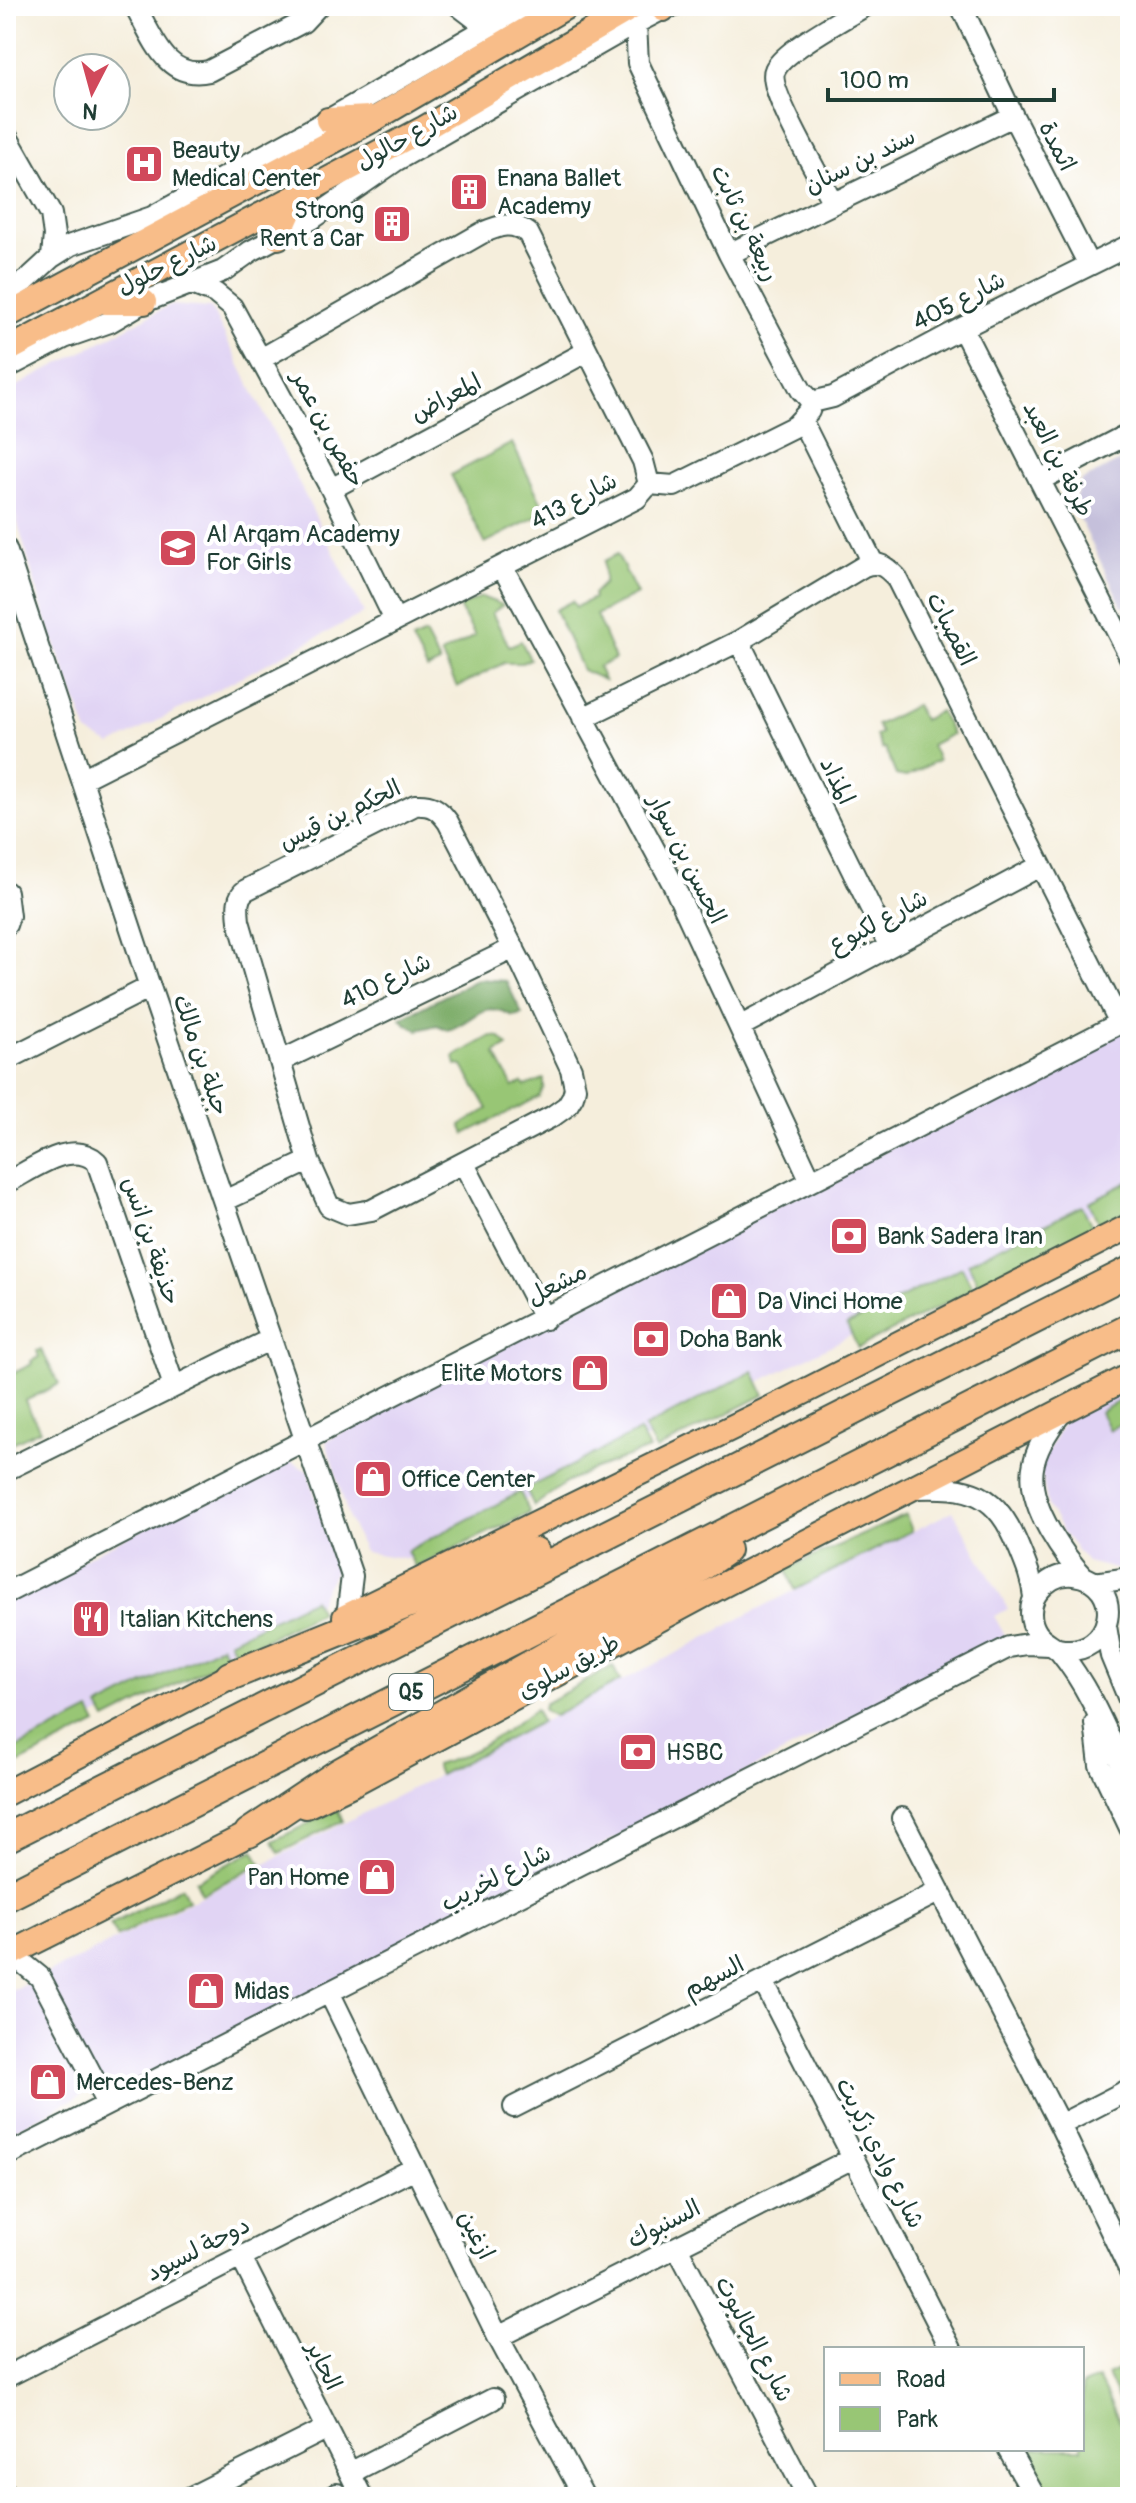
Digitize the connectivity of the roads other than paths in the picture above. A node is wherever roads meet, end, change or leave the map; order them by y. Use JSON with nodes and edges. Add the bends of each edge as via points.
{"nodes":[{"id":1,"x":135,"y":6,"type":"edge"},
{"id":2,"x":318,"y":6,"type":"edge"},
{"id":3,"x":459,"y":6,"type":"edge"},
{"id":4,"x":525,"y":6,"type":"edge"},
{"id":5,"x":567,"y":6,"type":"edge"},
{"id":6,"x":865,"y":6,"type":"edge"},
{"id":7,"x":961,"y":6,"type":"edge"},
{"id":8,"x":668,"y":7,"type":"edge"},
{"id":9,"x":635,"y":15,"type":"edge"},
{"id":10,"x":496,"y":25,"type":"junction"},
{"id":11,"x":461,"y":45,"type":"junction"},
{"id":12,"x":602,"y":45,"type":"junction"},
{"id":13,"x":638,"y":63,"type":"junction"},
{"id":14,"x":1013,"y":116,"type":"junction"},
{"id":15,"x":376,"y":118,"type":"junction"},
{"id":16,"x":328,"y":120,"type":"junction"},
{"id":17,"x":6,"y":135,"type":"edge"},
{"id":18,"x":295,"y":199,"type":"junction"},
{"id":19,"x":833,"y":203,"type":"junction"},
{"id":20,"x":51,"y":214,"type":"junction"},
{"id":21,"x":96,"y":235,"type":"junction"},
{"id":22,"x":278,"y":237,"type":"junction"},
{"id":23,"x":1130,"y":245,"type":"edge"},
{"id":24,"x":729,"y":254,"type":"junction"},
{"id":25,"x":52,"y":257,"type":"junction"},
{"id":26,"x":230,"y":265,"type":"junction"},
{"id":27,"x":1089,"y":265,"type":"junction"},
{"id":28,"x":192,"y":284,"type":"junction"},
{"id":29,"x":6,"y":293,"type":"edge"},
{"id":30,"x":99,"y":302,"type":"junction"},
{"id":31,"x":144,"y":302,"type":"junction"},
{"id":32,"x":232,"y":307,"type":"junction"},
{"id":33,"x":6,"y":316,"type":"edge"},
{"id":34,"x":962,"y":328,"type":"junction"},
{"id":35,"x":6,"y":351,"type":"edge"},
{"id":36,"x":586,"y":352,"type":"junction"},
{"id":37,"x":261,"y":359,"type":"junction"},
{"id":38,"x":6,"y":368,"type":"edge"},
{"id":39,"x":812,"y":402,"type":"junction"},
{"id":40,"x":802,"y":421,"type":"junction"},
{"id":41,"x":1130,"y":433,"type":"edge"},
{"id":42,"x":1040,"y":480,"type":"junction"},
{"id":43,"x":649,"y":484,"type":"junction"},
{"id":44,"x":331,"y":489,"type":"junction"},
{"id":45,"x":6,"y":549,"type":"edge"},
{"id":46,"x":873,"y":563,"type":"junction"},
{"id":47,"x":503,"y":568,"type":"junction"},
{"id":48,"x":395,"y":620,"type":"junction"},
{"id":49,"x":1124,"y":630,"type":"edge"},
{"id":50,"x":739,"y":641,"type":"junction"},
{"id":51,"x":1130,"y":657,"type":"edge"},
{"id":52,"x":583,"y":718,"type":"junction"},
{"id":53,"x":82,"y":779,"type":"junction"},
{"id":54,"x":1040,"y":866,"type":"junction"},
{"id":55,"x":6,"y":892,"type":"edge"},
{"id":56,"x":6,"y":925,"type":"edge"},
{"id":57,"x":889,"y":945,"type":"junction"},
{"id":58,"x":514,"y":948,"type":"junction"},
{"id":59,"x":150,"y":987,"type":"junction"},
{"id":60,"x":1125,"y":1020,"type":"edge"},
{"id":61,"x":741,"y":1026,"type":"junction"},
{"id":62,"x":6,"y":1060,"type":"edge"},
{"id":63,"x":281,"y":1061,"type":"junction"},
{"id":64,"x":309,"y":1161,"type":"junction"},
{"id":65,"x":464,"y":1164,"type":"junction"},
{"id":66,"x":811,"y":1181,"type":"junction"},
{"id":67,"x":6,"y":1183,"type":"edge"},
{"id":68,"x":224,"y":1201,"type":"junction"},
{"id":69,"x":1130,"y":1226,"type":"edge"},
{"id":70,"x":1130,"y":1271,"type":"edge"},
{"id":71,"x":545,"y":1319,"type":"junction"},
{"id":72,"x":1130,"y":1328,"type":"edge"},
{"id":73,"x":271,"y":1339,"type":"junction"},
{"id":74,"x":1130,"y":1376,"type":"edge"},
{"id":75,"x":174,"y":1386,"type":"junction"},
{"id":76,"x":1063,"y":1410,"type":"junction"},
{"id":77,"x":306,"y":1440,"type":"junction"},
{"id":78,"x":6,"y":1470,"type":"edge"},
{"id":79,"x":815,"y":1488,"type":"junction"},
{"id":80,"x":914,"y":1488,"type":"junction"},
{"id":81,"x":682,"y":1497,"type":"junction"},
{"id":82,"x":352,"y":1576,"type":"junction"},
{"id":83,"x":1088,"y":1580,"type":"junction"},
{"id":84,"x":1130,"y":1581,"type":"edge"},
{"id":85,"x":6,"y":1593,"type":"edge"},
{"id":86,"x":386,"y":1596,"type":"junction"},
{"id":87,"x":1033,"y":1603,"type":"junction"},
{"id":88,"x":347,"y":1616,"type":"junction"},
{"id":89,"x":1107,"y":1618,"type":"junction"},
{"id":90,"x":1009,"y":1647,"type":"junction"},
{"id":91,"x":1053,"y":1647,"type":"junction"},
{"id":92,"x":230,"y":1676,"type":"junction"},
{"id":93,"x":1129,"y":1698,"type":"edge"},
{"id":94,"x":1093,"y":1703,"type":"junction"},
{"id":95,"x":1130,"y":1782,"type":"edge"},
{"id":96,"x":6,"y":1793,"type":"edge"},
{"id":97,"x":902,"y":1818,"type":"dead end"},
{"id":98,"x":1130,"y":1828,"type":"edge"},
{"id":99,"x":249,"y":1833,"type":"junction"},
{"id":100,"x":6,"y":1838,"type":"edge"},
{"id":101,"x":938,"y":1892,"type":"junction"},
{"id":102,"x":6,"y":1897,"type":"edge"},
{"id":103,"x":48,"y":1936,"type":"junction"},
{"id":104,"x":6,"y":1956,"type":"edge"},
{"id":105,"x":40,"y":1977,"type":"junction"},
{"id":106,"x":763,"y":1981,"type":"junction"},
{"id":107,"x":329,"y":1992,"type":"junction"},
{"id":108,"x":1130,"y":2089,"type":"edge"},
{"id":109,"x":107,"y":2104,"type":"junction"},
{"id":110,"x":514,"y":2107,"type":"dead end"},
{"id":111,"x":1060,"y":2125,"type":"junction"},
{"id":112,"x":6,"y":2156,"type":"edge"},
{"id":113,"x":853,"y":2158,"type":"junction"},
{"id":114,"x":413,"y":2169,"type":"junction"},
{"id":115,"x":677,"y":2247,"type":"junction"},
{"id":116,"x":241,"y":2257,"type":"junction"},
{"id":117,"x":1130,"y":2271,"type":"edge"},
{"id":118,"x":498,"y":2337,"type":"junction"},
{"id":119,"x":950,"y":2347,"type":"edge"},
{"id":120,"x":6,"y":2377,"type":"edge"},
{"id":121,"x":493,"y":2399,"type":"dead end"},
{"id":122,"x":326,"y":2429,"type":"junction"},
{"id":123,"x":1009,"y":2451,"type":"edge"},
{"id":124,"x":350,"y":2473,"type":"junction"},
{"id":125,"x":191,"y":2497,"type":"edge"},
{"id":126,"x":362,"y":2497,"type":"edge"},
{"id":127,"x":584,"y":2497,"type":"edge"},
{"id":128,"x":808,"y":2497,"type":"edge"},
{"id":129,"x":1035,"y":2497,"type":"edge"}],
"edges":[{"from":1,"to":2,"type":"street","via":[[164,57],[185,73],[209,71],[303,22]]},
{"from":3,"to":10,"type":"street"},
{"from":3,"to":11,"type":"street"},
{"from":4,"to":10,"type":"street","name":"شارع حلول"},
{"from":5,"to":15,"type":"main road","name":"شارع حالول"},
{"from":6,"to":19,"type":"street","via":[[787,55],[772,78]]},
{"from":7,"to":14,"type":"street","name":"اثمدة"},
{"from":8,"to":9,"type":"street","name":"شارع حلول"},
{"from":9,"to":12,"type":"street","name":"شارع حلول"},
{"from":9,"to":13,"type":"street","name":"ربيعة بن ثابت"},
{"from":9,"to":18,"type":"main road","name":"شارع حالول"},
{"from":10,"to":11,"type":"street","name":"شارع حلول"},
{"from":11,"to":16,"type":"street","name":"شارع حلول"},
{"from":12,"to":13,"type":"street","via":[[624,51]]},
{"from":12,"to":22,"type":"street","name":"شارع حلول","via":[[397,160]]},
{"from":13,"to":24,"type":"street","name":"ربيعة بن ثابت"},
{"from":14,"to":19,"type":"street","name":"سند بن سنان"},
{"from":14,"to":27,"type":"street","name":"اثمدة"},
{"from":15,"to":16,"type":"main road"},
{"from":15,"to":33,"type":"main road","name":"شارع حالول"},
{"from":16,"to":21,"type":"street","name":"شارع حلول","via":[[152,217]]},
{"from":17,"to":20,"type":"street"},
{"from":18,"to":22,"type":"main road"},
{"from":18,"to":30,"type":"main road","name":"شارع حالول"},
{"from":19,"to":24,"type":"street","name":"سند بن سنان"},
{"from":20,"to":21,"type":"street"},
{"from":20,"to":25,"type":"street"},
{"from":21,"to":25,"type":"street","name":"شارع حلول"},
{"from":22,"to":26,"type":"street","name":"شارع حلول"},
{"from":23,"to":27,"type":"street","name":"شارع 405"},
{"from":24,"to":39,"type":"street","name":"ربيعة بن ثابت"},
{"from":25,"to":29,"type":"street","name":"شارع حلول"},
{"from":26,"to":28,"type":"street","name":"شارع حلول"},
{"from":26,"to":32,"type":"street","name":"حفص بن عمر"},
{"from":27,"to":34,"type":"street","name":"شارع 405"},
{"from":28,"to":31,"type":"street","name":"شارع حلول"},
{"from":28,"to":32,"type":"street","name":"حفص بن عمر"},
{"from":30,"to":31,"type":"main road"},
{"from":30,"to":35,"type":"main road","name":"شارع حالول"},
{"from":31,"to":38,"type":"street","name":"شارع حلول"},
{"from":32,"to":37,"type":"street","name":"حفص بن عمر"},
{"from":34,"to":39,"type":"street","name":"شارع 405","via":[[833,397]]},
{"from":34,"to":42,"type":"street","name":"طرفة بن العبد"},
{"from":36,"to":37,"type":"street","name":"شارع 413","via":[[528,233],[505,224]]},
{"from":36,"to":43,"type":"street","name":"شارع 413","via":[[643,461]]},
{"from":36,"to":44,"type":"street","name":"المعراض"},
{"from":37,"to":44,"type":"street","name":"حفص بن عمر"},
{"from":39,"to":40,"type":"street"},
{"from":40,"to":43,"type":"street","via":[[674,486]]},
{"from":40,"to":46,"type":"street"},
{"from":41,"to":42,"type":"street"},
{"from":42,"to":49,"type":"street","name":"طرفة بن العبد"},
{"from":43,"to":47,"type":"street","name":"شارع 413","via":[[637,498]]},
{"from":44,"to":48,"type":"street","name":"حفص بن عمر"},
{"from":45,"to":53,"type":"street","name":"جبلة بن مالك"},
{"from":46,"to":50,"type":"street"},
{"from":46,"to":54,"type":"street","name":"القصبات","via":[[896,577]]},
{"from":47,"to":48,"type":"street","name":"شارع 413"},
{"from":47,"to":52,"type":"street","name":"الحسن بن سوار"},
{"from":48,"to":53,"type":"street","name":"شارع 413"},
{"from":49,"to":51,"type":"street","name":"طرفة بن العبد"},
{"from":50,"to":52,"type":"street"},
{"from":50,"to":57,"type":"street","name":"المذاد"},
{"from":52,"to":61,"type":"street","name":"الحسن بن سوار","via":[[673,884]]},
{"from":53,"to":59,"type":"street","name":"جبلة بن مالك"},
{"from":54,"to":57,"type":"street","name":"شارع لكبوع"},
{"from":54,"to":60,"type":"street","name":"القصبات"},
{"from":55,"to":56,"type":"street"},
{"from":57,"to":61,"type":"street","name":"شارع لكبوع"},
{"from":58,"to":63,"type":"street","name":"شارع 410"},
{"from":58,"to":63,"type":"street","name":"الحكم بن قيس","via":[[441,812],[425,805],[404,809],[241,893],[239,921]]},
{"from":58,"to":65,"type":"street","name":"الحكم بن قيس","via":[[575,1088],[561,1111]]},
{"from":59,"to":62,"type":"street"},
{"from":59,"to":68,"type":"street","name":"جبلة بن مالك"},
{"from":60,"to":66,"type":"street","name":"مشعل"},
{"from":61,"to":66,"type":"street","name":"الحسن بن سوار"},
{"from":63,"to":64,"type":"street","name":"الحكم بن قيس"},
{"from":64,"to":65,"type":"street","name":"الحكم بن قيس","via":[[329,1206],[348,1214],[372,1210]]},
{"from":64,"to":68,"type":"street"},
{"from":65,"to":71,"type":"street"},
{"from":66,"to":71,"type":"street","name":"مشعل"},
{"from":67,"to":75,"type":"street","name":"حذيفة بن انس","via":[[71,1152],[86,1153],[97,1162]]},
{"from":68,"to":73,"type":"street","name":"جبلة بن مالك"},
{"from":69,"to":86,"type":"main road"},
{"from":70,"to":81,"type":"highway","number":"Q5"},
{"from":71,"to":77,"type":"street","name":"مشعل"},
{"from":72,"to":79,"type":"highway","name":"طريق سلوى","number":"Q5"},
{"from":73,"to":75,"type":"street"},
{"from":73,"to":77,"type":"street","name":"جبلة بن مالك"},
{"from":74,"to":76,"type":"main road","name":"طريق سلوى"},
{"from":75,"to":78,"type":"street"},
{"from":76,"to":80,"type":"main road","name":"طريق سلوى"},
{"from":76,"to":83,"type":"street","via":[[1039,1446],[1032,1488],[1068,1561]]},
{"from":77,"to":82,"type":"street","name":"جبلة بن مالك"},
{"from":77,"to":85,"type":"street","name":"مشعل"},
{"from":79,"to":99,"type":"highway","via":[[688,1576],[339,1773]]},
{"from":79,"to":102,"type":"highway","name":"طريق سلوى","number":"Q5"},
{"from":80,"to":87,"type":"street","via":[[964,1490],[1004,1515],[1031,1577]]},
{"from":80,"to":99,"type":"main road","name":"طريق سلوى"},
{"from":81,"to":92,"type":"highway","via":[[582,1532]]},
{"from":81,"to":100,"type":"highway","number":"Q5"},
{"from":82,"to":86,"type":"street"},
{"from":82,"to":88,"type":"street","name":"جبلة بن مالك"},
{"from":83,"to":84,"type":"street"},
{"from":83,"to":87,"type":"street","via":[[1068,1574],[1054,1577]]},
{"from":83,"to":89,"type":"street","via":[[1106,1600]]},
{"from":84,"to":89,"type":"street"},
{"from":86,"to":88,"type":"main road"},
{"from":87,"to":90,"type":"street"},
{"from":87,"to":91,"type":"street","via":[[1035,1630]]},
{"from":88,"to":92,"type":"main road"},
{"from":89,"to":91,"type":"street","via":[[1101,1635],[1087,1647]]},
{"from":89,"to":93,"type":"street","via":[[1111,1656]]},
{"from":90,"to":91,"type":"street","name":"شارع لخريب"},
{"from":90,"to":107,"type":"street","name":"شارع لخريب"},
{"from":91,"to":94,"type":"street"},
{"from":92,"to":96,"type":"main road"},
{"from":94,"to":95,"type":"street"},
{"from":94,"to":98,"type":"street","via":[[1100,1765]]},
{"from":97,"to":101,"type":"street"},
{"from":99,"to":103,"type":"main road","name":"طريق سلوى"},
{"from":101,"to":106,"type":"street","name":"السهم"},
{"from":101,"to":111,"type":"street"},
{"from":103,"to":104,"type":"main road","name":"طريق سلوى"},
{"from":103,"to":105,"type":"street"},
{"from":104,"to":105,"type":"street"},
{"from":105,"to":109,"type":"street"},
{"from":106,"to":110,"type":"street","name":"السهم"},
{"from":106,"to":113,"type":"street","name":"شارع وادي زكريت"},
{"from":107,"to":109,"type":"street","name":"شارع لخريب"},
{"from":107,"to":114,"type":"street","name":"ازغين"},
{"from":108,"to":111,"type":"street"},
{"from":109,"to":112,"type":"street","name":"شارع لخريب"},
{"from":111,"to":117,"type":"street"},
{"from":113,"to":115,"type":"street","name":"السنبوك"},
{"from":113,"to":119,"type":"street","name":"شارع وادي زكريت"},
{"from":114,"to":116,"type":"street","name":"دوحة لسيود"},
{"from":114,"to":118,"type":"street","name":"ازغين"},
{"from":115,"to":118,"type":"street","name":"السنبوك"},
{"from":115,"to":128,"type":"street","name":"شارع الجالبوت"},
{"from":116,"to":120,"type":"street","name":"دوحة لسيود"},
{"from":116,"to":122,"type":"street","name":"الحاير"},
{"from":118,"to":127,"type":"street","name":"ازغين"},
{"from":121,"to":124,"type":"street"},
{"from":122,"to":124,"type":"street","name":"الحاير"},
{"from":122,"to":125,"type":"street"},
{"from":123,"to":129,"type":"street"},
{"from":124,"to":126,"type":"street","name":"الحاير"}]}
